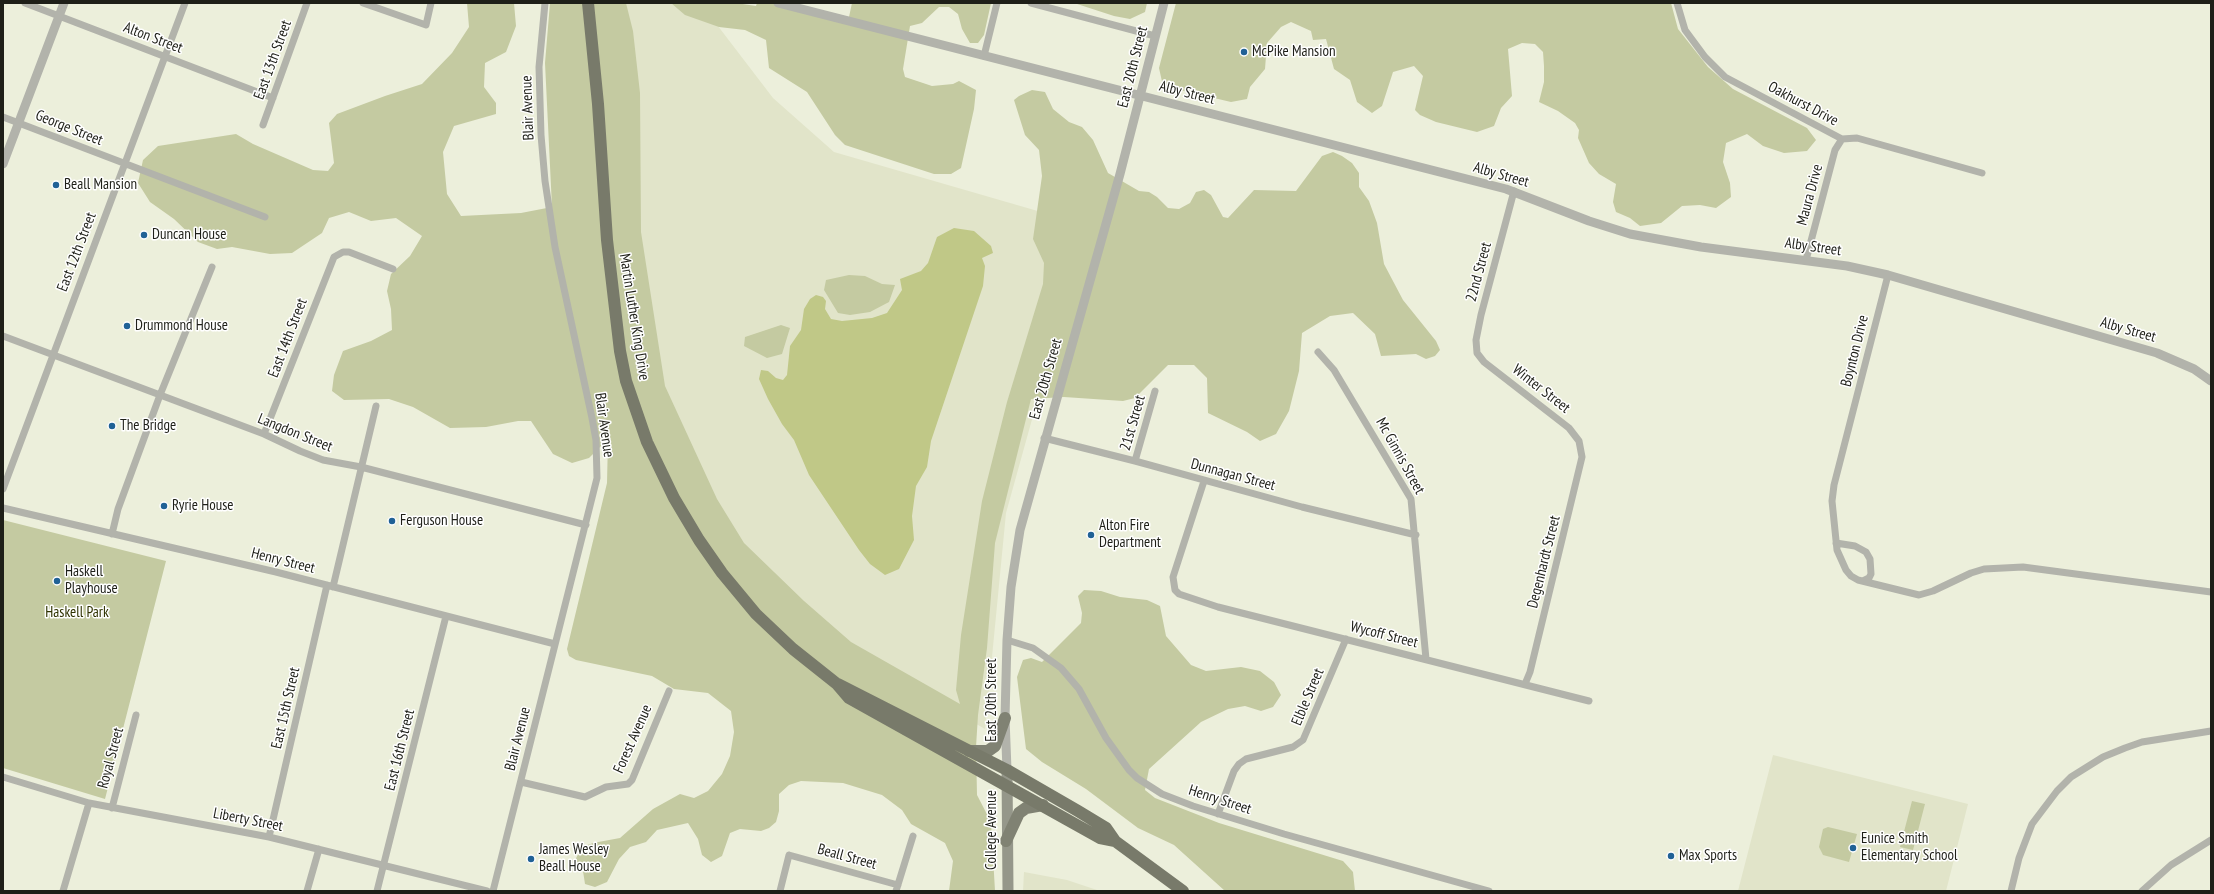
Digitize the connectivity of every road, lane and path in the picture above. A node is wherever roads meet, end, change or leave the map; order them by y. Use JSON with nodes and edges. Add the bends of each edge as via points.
{"nodes":[{"id":1,"x":25,"y":3,"type":"edge"},
{"id":2,"x":64,"y":3,"type":"edge"},
{"id":3,"x":185,"y":3,"type":"edge"},
{"id":4,"x":307,"y":3,"type":"edge"},
{"id":5,"x":363,"y":3,"type":"edge"},
{"id":6,"x":431,"y":3,"type":"edge"},
{"id":7,"x":545,"y":3,"type":"edge"},
{"id":8,"x":588,"y":3,"type":"edge"},
{"id":9,"x":778,"y":3,"type":"edge"},
{"id":10,"x":997,"y":3,"type":"edge"},
{"id":11,"x":1031,"y":3,"type":"edge"},
{"id":12,"x":1164,"y":3,"type":"edge"},
{"id":13,"x":1677,"y":3,"type":"edge"},
{"id":14,"x":59,"y":16,"type":"junction"},
{"id":15,"x":1155,"y":36,"type":"junction"},
{"id":16,"x":984,"y":56,"type":"junction"},
{"id":17,"x":165,"y":57,"type":"junction"},
{"id":18,"x":1141,"y":96,"type":"junction"},
{"id":19,"x":273,"y":98,"type":"junction"},
{"id":20,"x":3,"y":116,"type":"edge"},
{"id":21,"x":18,"y":123,"type":"junction"},
{"id":22,"x":263,"y":125,"type":"dead end"},
{"id":23,"x":1842,"y":139,"type":"junction"},
{"id":24,"x":3,"y":164,"type":"edge"},
{"id":25,"x":125,"y":164,"type":"junction"},
{"id":26,"x":1982,"y":173,"type":"dead end"},
{"id":27,"x":1514,"y":191,"type":"junction"},
{"id":28,"x":264,"y":217,"type":"dead end"},
{"id":29,"x":1806,"y":260,"type":"junction"},
{"id":30,"x":212,"y":267,"type":"dead end"},
{"id":31,"x":393,"y":268,"type":"dead end"},
{"id":32,"x":1888,"y":275,"type":"junction"},
{"id":33,"x":3,"y":336,"type":"edge"},
{"id":34,"x":1318,"y":352,"type":"dead end"},
{"id":35,"x":52,"y":355,"type":"junction"},
{"id":36,"x":1480,"y":359,"type":"joint"},
{"id":37,"x":2211,"y":381,"type":"edge"},
{"id":38,"x":1155,"y":391,"type":"dead end"},
{"id":39,"x":160,"y":395,"type":"junction"},
{"id":40,"x":376,"y":406,"type":"dead end"},
{"id":41,"x":264,"y":434,"type":"junction"},
{"id":42,"x":1044,"y":438,"type":"junction"},
{"id":43,"x":1581,"y":445,"type":"joint"},
{"id":44,"x":1135,"y":461,"type":"junction"},
{"id":45,"x":361,"y":467,"type":"junction"},
{"id":46,"x":1204,"y":481,"type":"junction"},
{"id":47,"x":3,"y":489,"type":"edge"},
{"id":48,"x":3,"y":508,"type":"edge"},
{"id":49,"x":586,"y":525,"type":"junction"},
{"id":50,"x":112,"y":534,"type":"junction"},
{"id":51,"x":1416,"y":535,"type":"junction"},
{"id":52,"x":1836,"y":543,"type":"junction"},
{"id":53,"x":1863,"y":581,"type":"junction"},
{"id":54,"x":330,"y":586,"type":"junction"},
{"id":55,"x":2211,"y":592,"type":"edge"},
{"id":56,"x":446,"y":616,"type":"junction"},
{"id":57,"x":1346,"y":639,"type":"junction"},
{"id":58,"x":1007,"y":640,"type":"junction"},
{"id":59,"x":555,"y":644,"type":"junction"},
{"id":60,"x":1426,"y":659,"type":"junction"},
{"id":61,"x":837,"y":684,"type":"junction"},
{"id":62,"x":1525,"y":684,"type":"junction"},
{"id":63,"x":669,"y":691,"type":"dead end"},
{"id":64,"x":1589,"y":701,"type":"dead end"},
{"id":65,"x":136,"y":715,"type":"dead end"},
{"id":66,"x":1005,"y":718,"type":"junction"},
{"id":67,"x":2211,"y":731,"type":"edge"},
{"id":68,"x":970,"y":752,"type":"junction"},
{"id":69,"x":1006,"y":770,"type":"junction"},
{"id":70,"x":3,"y":777,"type":"edge"},
{"id":71,"x":521,"y":782,"type":"junction"},
{"id":72,"x":1006,"y":784,"type":"junction"},
{"id":73,"x":89,"y":803,"type":"junction"},
{"id":74,"x":1043,"y":805,"type":"junction"},
{"id":75,"x":112,"y":808,"type":"junction"},
{"id":76,"x":1218,"y":814,"type":"junction"},
{"id":77,"x":913,"y":836,"type":"dead end"},
{"id":78,"x":269,"y":837,"type":"junction"},
{"id":79,"x":2211,"y":840,"type":"edge"},
{"id":80,"x":1006,"y":841,"type":"junction"},
{"id":81,"x":1115,"y":841,"type":"junction"},
{"id":82,"x":319,"y":849,"type":"junction"},
{"id":83,"x":384,"y":865,"type":"junction"},
{"id":84,"x":897,"y":888,"type":"edge"},
{"id":85,"x":63,"y":891,"type":"edge"},
{"id":86,"x":308,"y":891,"type":"edge"},
{"id":87,"x":377,"y":891,"type":"edge"},
{"id":88,"x":487,"y":891,"type":"edge"},
{"id":89,"x":493,"y":891,"type":"edge"},
{"id":90,"x":780,"y":891,"type":"edge"},
{"id":91,"x":1008,"y":891,"type":"edge"},
{"id":92,"x":1183,"y":891,"type":"edge"},
{"id":93,"x":1489,"y":891,"type":"edge"},
{"id":94,"x":2011,"y":891,"type":"edge"},
{"id":95,"x":2142,"y":891,"type":"edge"}],
"edges":[{"from":1,"to":14,"type":"street","name":"Alton Street"},
{"from":2,"to":14,"type":"street"},
{"from":3,"to":17,"type":"street","name":"East 12th Street"},
{"from":4,"to":19,"type":"street","name":"East 13th Street"},
{"from":5,"to":6,"type":"street","via":[[426,25]]},
{"from":7,"to":49,"type":"street","name":"Blair Avenue","via":[[540,38],[539,90],[545,181],[555,247],[596,440],[596,478]]},
{"from":8,"to":61,"type":"highway","name":"Martin Luther King Drive","via":[[611,284],[620,351],[635,411],[654,459],[674,498],[722,572],[776,634]]},
{"from":9,"to":16,"type":"street","name":"Alby Street"},
{"from":10,"to":16,"type":"street"},
{"from":11,"to":15,"type":"street"},
{"from":12,"to":15,"type":"street","name":"East 20th Street"},
{"from":13,"to":23,"type":"street","name":"Oakhurst Drive","via":[[1686,30],[1705,57],[1725,77]]},
{"from":14,"to":17,"type":"street","name":"Alton Street"},
{"from":14,"to":21,"type":"street"},
{"from":15,"to":18,"type":"street","name":"East 20th Street"},
{"from":16,"to":18,"type":"street","name":"Alby Street"},
{"from":17,"to":19,"type":"street","name":"Alton Street"},
{"from":17,"to":25,"type":"street","name":"East 12th Street"},
{"from":18,"to":27,"type":"street","name":"Alby Street"},
{"from":18,"to":42,"type":"street","name":"East 20th Street"},
{"from":19,"to":22,"type":"street","name":"East 13th Street"},
{"from":20,"to":21,"type":"street","name":"George Street"},
{"from":21,"to":24,"type":"street"},
{"from":21,"to":25,"type":"street","name":"George Street"},
{"from":23,"to":26,"type":"street","name":"Oakhurst Drive","via":[[1857,138]]},
{"from":23,"to":29,"type":"street","name":"Maura Drive","via":[[1835,150]]},
{"from":25,"to":28,"type":"street","name":"George Street"},
{"from":25,"to":35,"type":"street","name":"East 12th Street"},
{"from":27,"to":29,"type":"street","name":"Alby Street","via":[[1589,221],[1630,234],[1701,247]]},
{"from":27,"to":36,"type":"street","name":"22nd Street","via":[[1481,315],[1476,340]]},
{"from":29,"to":32,"type":"street","name":"Alby Street"},
{"from":30,"to":39,"type":"street"},
{"from":31,"to":41,"type":"street","name":"East 14th Street","via":[[349,252],[338,254],[329,268]]},
{"from":32,"to":37,"type":"street","name":"Alby Street","via":[[2157,353],[2194,369]]},
{"from":32,"to":52,"type":"street","name":"Boynton Drive","via":[[1834,486],[1832,501]]},
{"from":33,"to":35,"type":"street","name":"Langdon Street"},
{"from":34,"to":51,"type":"street","name":"Mc Ginnis Street","via":[[1334,370],[1408,491]]},
{"from":35,"to":39,"type":"street","name":"Langdon Street"},
{"from":35,"to":47,"type":"street","name":"East 12th Street"},
{"from":36,"to":43,"type":"street","name":"Winter Street","via":[[1574,433]]},
{"from":38,"to":44,"type":"street","name":"21st Street"},
{"from":39,"to":41,"type":"street","name":"Langdon Street"},
{"from":39,"to":50,"type":"street","via":[[118,509]]},
{"from":40,"to":45,"type":"street","name":"East 15th Street"},
{"from":41,"to":45,"type":"street","name":"Langdon Street","via":[[323,460]]},
{"from":42,"to":44,"type":"street","name":"Dunnagan Street"},
{"from":42,"to":58,"type":"street","name":"East 20th Street","via":[[1020,530],[1011,588]]},
{"from":43,"to":62,"type":"street","name":"Degenhardt Street","via":[[1580,470]]},
{"from":44,"to":46,"type":"street","name":"Dunnagan Street"},
{"from":45,"to":49,"type":"street","name":"Langdon Street"},
{"from":45,"to":54,"type":"street","name":"East 15th Street"},
{"from":46,"to":51,"type":"street","name":"Dunnagan Street"},
{"from":46,"to":57,"type":"street","name":"Wycoff Street","via":[[1173,577],[1175,590],[1185,597],[1218,607]]},
{"from":48,"to":50,"type":"street","name":"Henry Street"},
{"from":49,"to":59,"type":"street","name":"Blair Avenue"},
{"from":50,"to":54,"type":"street","name":"Henry Street"},
{"from":51,"to":60,"type":"street","name":"Mc Ginnis Street"},
{"from":52,"to":53,"type":"street","name":"Boynton Drive","via":[[1846,570],[1851,576]]},
{"from":52,"to":53,"type":"street","via":[[1855,546],[1866,552],[1870,559],[1871,574]]},
{"from":53,"to":55,"type":"street","name":"Boynton Drive","via":[[1919,595],[1984,569],[2023,567]]},
{"from":54,"to":56,"type":"street","name":"Henry Street"},
{"from":54,"to":78,"type":"street","name":"East 15th Street"},
{"from":56,"to":59,"type":"street","name":"Henry Street"},
{"from":56,"to":83,"type":"street","name":"East 16th Street"},
{"from":57,"to":60,"type":"street","name":"Wycoff Street"},
{"from":57,"to":76,"type":"street","name":"Elble Street","via":[[1303,740],[1293,748],[1246,759],[1239,764]]},
{"from":58,"to":66,"type":"street","name":"East 20th Street"},
{"from":58,"to":76,"type":"street","name":"Henry Street","via":[[1033,648],[1067,674],[1121,759],[1137,778],[1171,798]]},
{"from":59,"to":71,"type":"street","name":"Blair Avenue"},
{"from":60,"to":62,"type":"street","name":"Wycoff Street"},
{"from":61,"to":68,"type":"highway"},
{"from":61,"to":72,"type":"highway","via":[[849,698]]},
{"from":62,"to":64,"type":"street","name":"Wycoff Street"},
{"from":63,"to":71,"type":"street","name":"Forest Avenue","via":[[632,780],[628,784],[606,787],[585,797]]},
{"from":65,"to":75,"type":"street","name":"Royal Street"},
{"from":66,"to":68,"type":"main road","via":[[995,746],[988,751]]},
{"from":66,"to":69,"type":"street","name":"East 20th Street"},
{"from":67,"to":94,"type":"street","via":[[2142,742],[2102,757],[2071,777],[2032,824],[2019,858]]},
{"from":68,"to":69,"type":"highway"},
{"from":69,"to":72,"type":"main road","name":"College Avenue"},
{"from":69,"to":81,"type":"highway","via":[[1106,828]]},
{"from":70,"to":73,"type":"street","name":"Liberty Street"},
{"from":71,"to":89,"type":"street","name":"Blair Avenue"},
{"from":72,"to":74,"type":"highway"},
{"from":72,"to":80,"type":"main road","name":"College Avenue"},
{"from":73,"to":75,"type":"street","name":"Liberty Street"},
{"from":73,"to":85,"type":"street","name":"Royal Street"},
{"from":74,"to":80,"type":"main road","via":[[1026,808],[1019,813]]},
{"from":74,"to":81,"type":"highway","via":[[1100,838]]},
{"from":75,"to":78,"type":"street","name":"Liberty Street"},
{"from":76,"to":93,"type":"street","name":"Henry Street","via":[[1351,854]]},
{"from":77,"to":84,"type":"street"},
{"from":78,"to":82,"type":"street","name":"Liberty Street"},
{"from":79,"to":95,"type":"street","via":[[2171,865]]},
{"from":80,"to":91,"type":"main road","name":"College Avenue"},
{"from":81,"to":92,"type":"highway"},
{"from":82,"to":83,"type":"street","name":"Liberty Street"},
{"from":82,"to":86,"type":"street"},
{"from":83,"to":87,"type":"street","name":"East 16th Street"},
{"from":83,"to":88,"type":"street","name":"Liberty Street"},
{"from":84,"to":90,"type":"street","name":"Beall Street","via":[[789,855]]}]}
